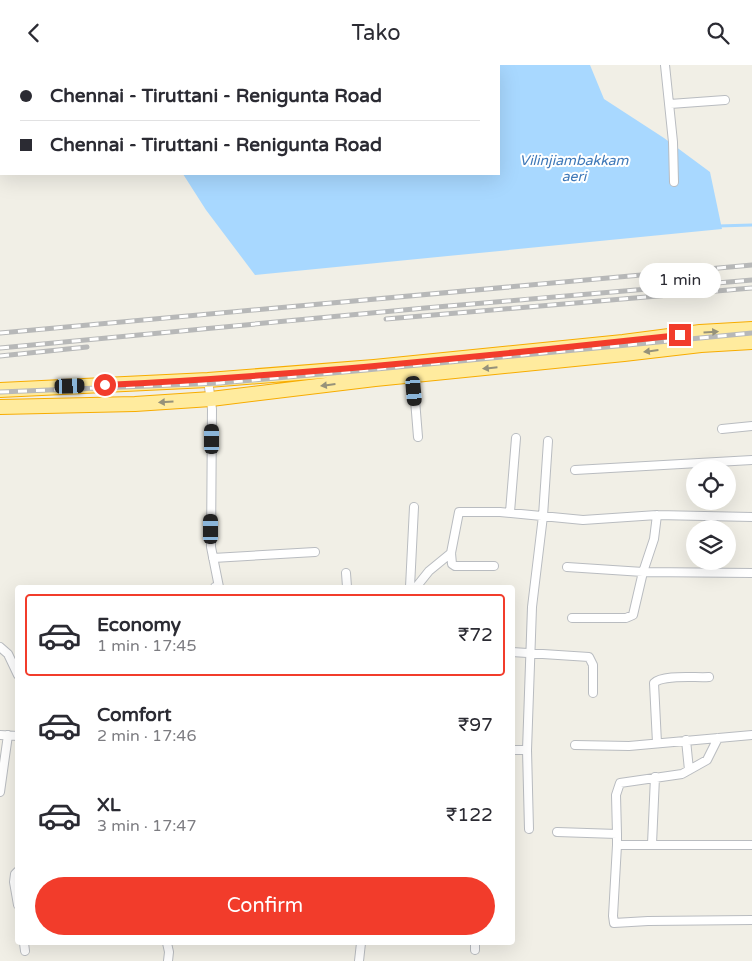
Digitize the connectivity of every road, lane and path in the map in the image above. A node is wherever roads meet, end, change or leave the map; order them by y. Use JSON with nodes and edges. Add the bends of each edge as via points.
{"nodes":[{"id":1,"x":665,"y":65,"type":"edge"},
{"id":2,"x":724,"y":100,"type":"dead end"},
{"id":3,"x":670,"y":104,"type":"junction"},
{"id":4,"x":674,"y":182,"type":"dead end"},
{"id":5,"x":752,"y":329,"type":"edge"},
{"id":6,"x":752,"y":342,"type":"edge"},
{"id":7,"x":413,"y":375,"type":"junction"},
{"id":8,"x":208,"y":380,"type":"junction"},
{"id":9,"x":0,"y":389,"type":"edge"},
{"id":10,"x":211,"y":399,"type":"junction"},
{"id":11,"x":0,"y":407,"type":"edge"},
{"id":12,"x":752,"y":426,"type":"edge"},
{"id":13,"x":722,"y":429,"type":"dead end"},
{"id":14,"x":418,"y":437,"type":"dead end"},
{"id":15,"x":516,"y":438,"type":"dead end"},
{"id":16,"x":548,"y":441,"type":"dead end"},
{"id":17,"x":752,"y":460,"type":"edge"},
{"id":18,"x":575,"y":470,"type":"dead end"},
{"id":19,"x":414,"y":507,"type":"dead end"},
{"id":20,"x":510,"y":513,"type":"junction"},
{"id":21,"x":657,"y":515,"type":"junction"},
{"id":22,"x":543,"y":516,"type":"junction"},
{"id":23,"x":752,"y":517,"type":"edge"},
{"id":24,"x":315,"y":551,"type":"dead end"},
{"id":25,"x":451,"y":553,"type":"junction"},
{"id":26,"x":213,"y":558,"type":"junction"},
{"id":27,"x":494,"y":566,"type":"dead end"},
{"id":28,"x":567,"y":567,"type":"dead end"},
{"id":29,"x":643,"y":572,"type":"junction"},
{"id":30,"x":346,"y":573,"type":"dead end"},
{"id":31,"x":752,"y":573,"type":"edge"},
{"id":32,"x":219,"y":585,"type":"edge"},
{"id":33,"x":347,"y":585,"type":"edge"},
{"id":34,"x":414,"y":585,"type":"edge"},
{"id":35,"x":416,"y":585,"type":"edge"},
{"id":36,"x":572,"y":619,"type":"dead end"},
{"id":37,"x":0,"y":647,"type":"edge"},
{"id":38,"x":515,"y":652,"type":"edge"},
{"id":39,"x":530,"y":652,"type":"junction"},
{"id":40,"x":15,"y":669,"type":"edge"},
{"id":41,"x":709,"y":677,"type":"dead end"},
{"id":42,"x":593,"y":693,"type":"dead end"},
{"id":43,"x":4,"y":735,"type":"edge"},
{"id":44,"x":752,"y":735,"type":"edge"},
{"id":45,"x":718,"y":738,"type":"junction"},
{"id":46,"x":686,"y":740,"type":"junction"},
{"id":47,"x":657,"y":743,"type":"junction"},
{"id":48,"x":575,"y":745,"type":"dead end"},
{"id":49,"x":515,"y":750,"type":"edge"},
{"id":50,"x":527,"y":750,"type":"junction"},
{"id":51,"x":688,"y":770,"type":"junction"},
{"id":52,"x":655,"y":777,"type":"junction"},
{"id":53,"x":0,"y":792,"type":"edge"},
{"id":54,"x":529,"y":829,"type":"dead end"},
{"id":55,"x":557,"y":832,"type":"dead end"},
{"id":56,"x":616,"y":834,"type":"junction"},
{"id":57,"x":652,"y":844,"type":"junction"},
{"id":58,"x":617,"y":845,"type":"junction"},
{"id":59,"x":752,"y":845,"type":"edge"},
{"id":60,"x":15,"y":874,"type":"edge"},
{"id":61,"x":15,"y":888,"type":"edge"},
{"id":62,"x":752,"y":920,"type":"edge"},
{"id":63,"x":24,"y":945,"type":"edge"},
{"id":64,"x":167,"y":945,"type":"edge"},
{"id":65,"x":361,"y":945,"type":"edge"},
{"id":66,"x":25,"y":951,"type":"dead end"},
{"id":67,"x":168,"y":961,"type":"edge"},
{"id":68,"x":359,"y":961,"type":"edge"}],
"edges":[{"from":1,"to":3,"type":"street"},
{"from":2,"to":3,"type":"street"},
{"from":3,"to":4,"type":"street"},
{"from":8,"to":5,"type":"highway","one_way":true,"via":[[374,367]]},
{"from":6,"to":7,"type":"highway","one_way":true},
{"from":7,"to":10,"type":"highway","one_way":true},
{"from":7,"to":14,"type":"street"},
{"from":8,"to":9,"type":"highway"},
{"from":8,"to":10,"type":"street"},
{"from":10,"to":11,"type":"highway","one_way":true},
{"from":10,"to":26,"type":"street"},
{"from":12,"to":13,"type":"street"},
{"from":15,"to":20,"type":"street"},
{"from":16,"to":22,"type":"street"},
{"from":17,"to":18,"type":"street"},
{"from":19,"to":34,"type":"street"},
{"from":20,"to":22,"type":"street"},
{"from":20,"to":25,"type":"street","via":[[459,512]]},
{"from":21,"to":22,"type":"street","via":[[583,520]]},
{"from":21,"to":23,"type":"street"},
{"from":21,"to":29,"type":"street","via":[[654,539]]},
{"from":22,"to":39,"type":"street"},
{"from":24,"to":26,"type":"street"},
{"from":25,"to":27,"type":"street","via":[[451,562],[455,566]]},
{"from":25,"to":35,"type":"street"},
{"from":26,"to":32,"type":"street"},
{"from":28,"to":29,"type":"street"},
{"from":29,"to":31,"type":"street"},
{"from":29,"to":36,"type":"street","via":[[634,611],[629,618]]},
{"from":30,"to":33,"type":"street"},
{"from":37,"to":40,"type":"street","via":[[8,654]]},
{"from":38,"to":39,"type":"street"},
{"from":39,"to":42,"type":"street","via":[[589,657],[593,665]]},
{"from":39,"to":50,"type":"street"},
{"from":41,"to":47,"type":"street","via":[[664,678],[654,683]]},
{"from":43,"to":53,"type":"street"},
{"from":44,"to":45,"type":"street"},
{"from":45,"to":46,"type":"street"},
{"from":45,"to":51,"type":"street","via":[[707,760]]},
{"from":46,"to":47,"type":"street"},
{"from":46,"to":51,"type":"street"},
{"from":47,"to":48,"type":"street"},
{"from":49,"to":50,"type":"street"},
{"from":50,"to":54,"type":"street"},
{"from":51,"to":52,"type":"street","via":[[682,774]]},
{"from":52,"to":56,"type":"street","via":[[620,783],[616,795]]},
{"from":52,"to":57,"type":"street"},
{"from":55,"to":56,"type":"street"},
{"from":56,"to":58,"type":"street"},
{"from":57,"to":58,"type":"street"},
{"from":57,"to":59,"type":"street"},
{"from":58,"to":62,"type":"street","via":[[614,923]]},
{"from":60,"to":61,"type":"street"},
{"from":63,"to":66,"type":"street"},
{"from":64,"to":67,"type":"street"},
{"from":65,"to":68,"type":"street"}]}
